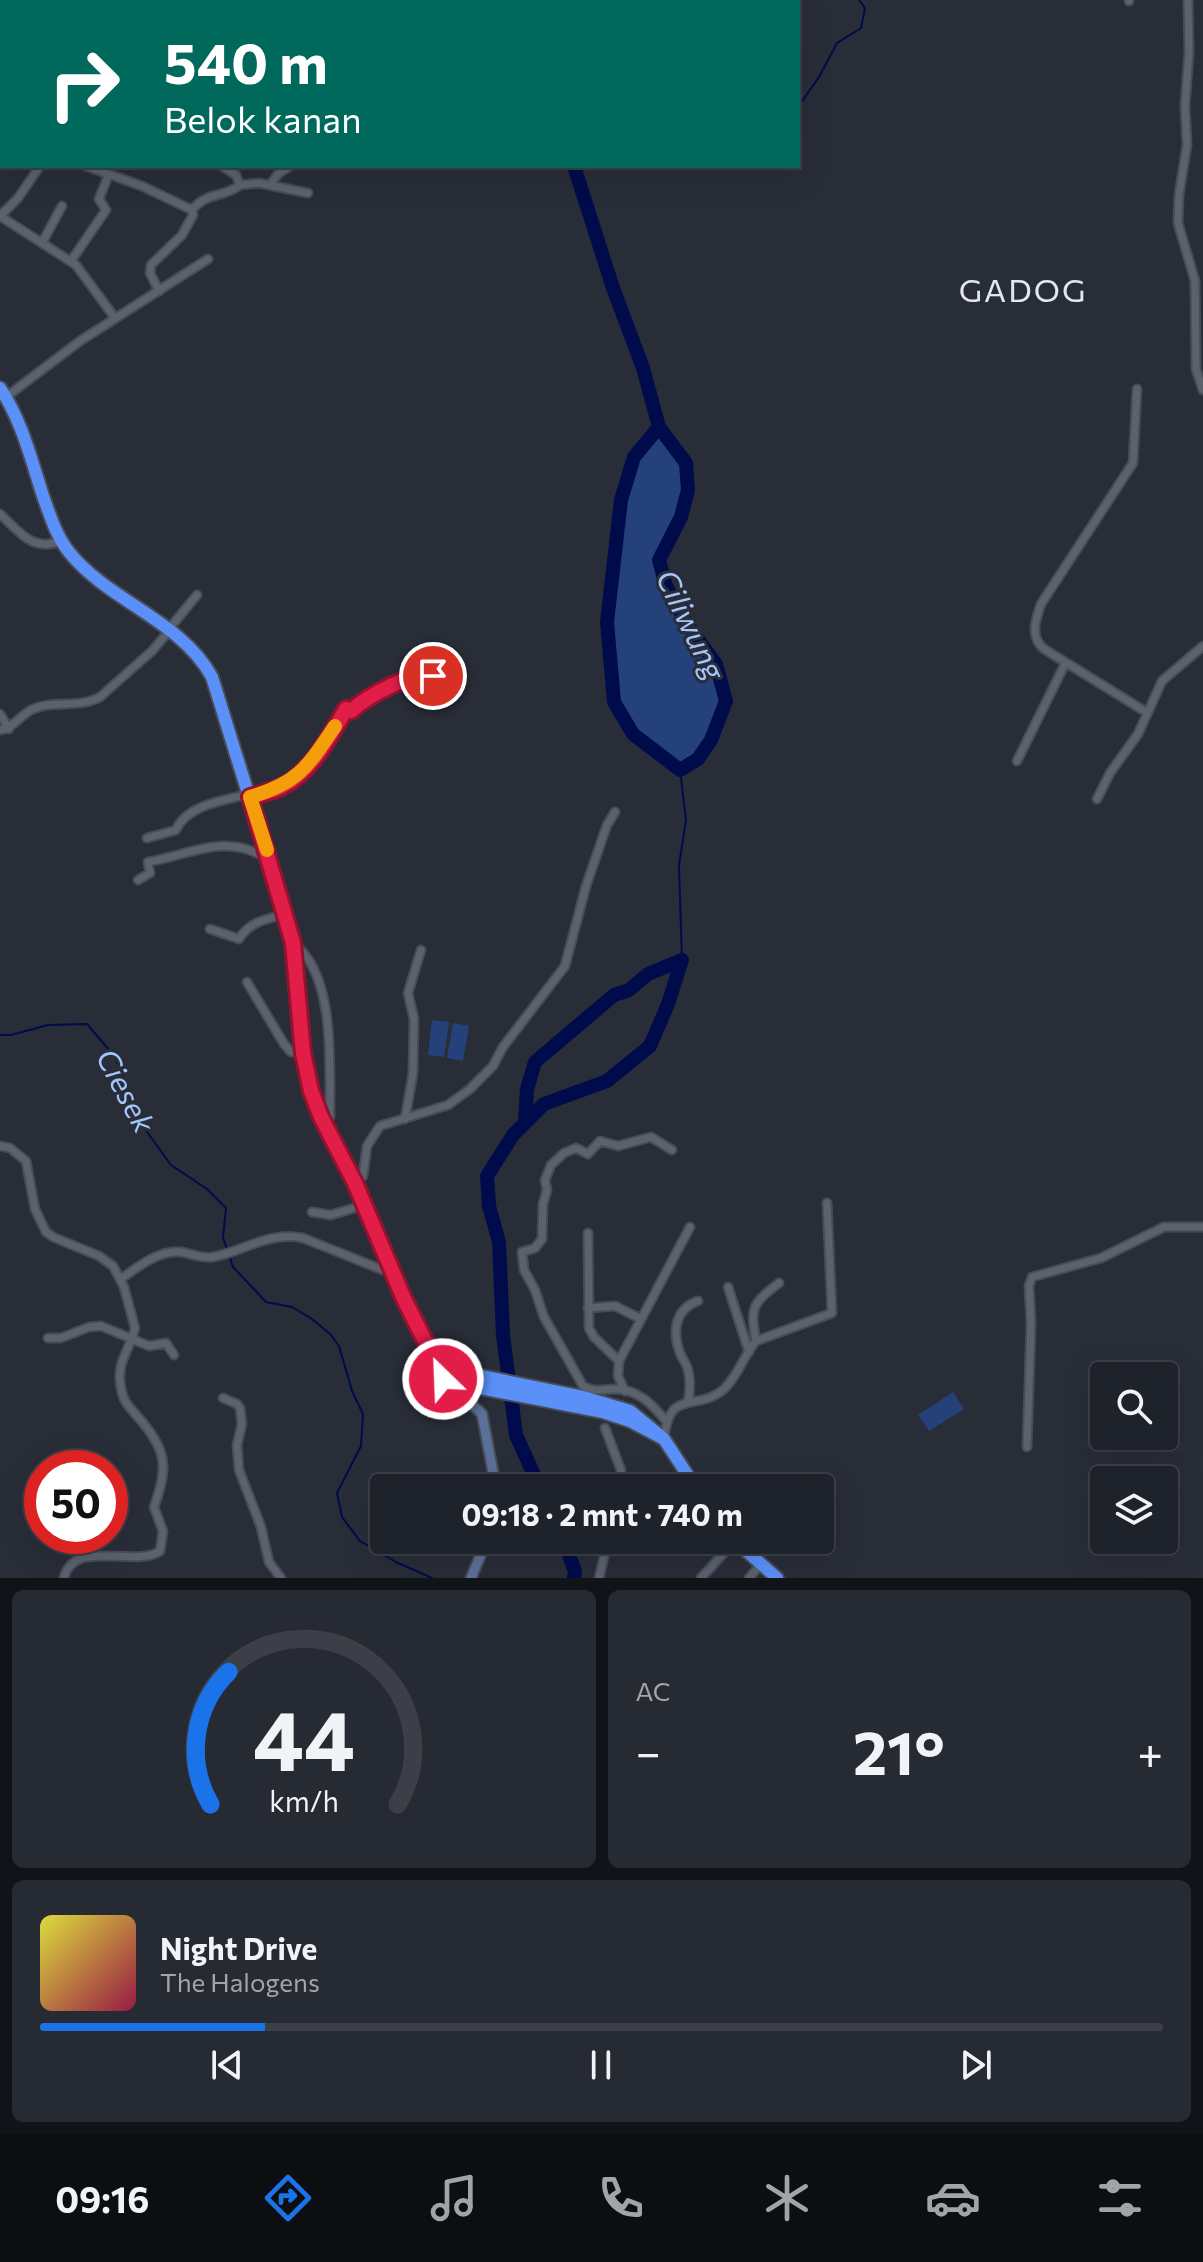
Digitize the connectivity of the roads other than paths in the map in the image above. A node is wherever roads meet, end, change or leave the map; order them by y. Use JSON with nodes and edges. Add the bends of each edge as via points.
{"nodes":[{"id":1,"x":1188,"y":0,"type":"edge"},
{"id":2,"x":39,"y":168,"type":"edge"},
{"id":3,"x":92,"y":168,"type":"edge"},
{"id":4,"x":226,"y":168,"type":"edge"},
{"id":5,"x":287,"y":168,"type":"edge"},
{"id":6,"x":109,"y":174,"type":"junction"},
{"id":7,"x":240,"y":185,"type":"junction"},
{"id":8,"x":270,"y":185,"type":"junction"},
{"id":9,"x":308,"y":193,"type":"dead end"},
{"id":10,"x":62,"y":206,"type":"dead end"},
{"id":11,"x":192,"y":210,"type":"junction"},
{"id":12,"x":42,"y":243,"type":"junction"},
{"id":13,"x":208,"y":259,"type":"dead end"},
{"id":14,"x":71,"y":261,"type":"junction"},
{"id":15,"x":159,"y":291,"type":"junction"},
{"id":16,"x":115,"y":318,"type":"junction"},
{"id":17,"x":1137,"y":389,"type":"dead end"},
{"id":18,"x":1203,"y":390,"type":"edge"},
{"id":19,"x":3,"y":393,"type":"edge"},
{"id":20,"x":0,"y":514,"type":"edge"},
{"id":21,"x":61,"y":541,"type":"junction"},
{"id":22,"x":197,"y":595,"type":"dead end"},
{"id":23,"x":169,"y":630,"type":"junction"},
{"id":24,"x":1203,"y":646,"type":"edge"},
{"id":25,"x":1065,"y":664,"type":"junction"},
{"id":26,"x":422,"y":676,"type":"dead end"},
{"id":27,"x":1146,"y":712,"type":"junction"},
{"id":28,"x":0,"y":714,"type":"edge"},
{"id":29,"x":4,"y":729,"type":"edge"},
{"id":30,"x":1017,"y":761,"type":"dead end"},
{"id":31,"x":250,"y":795,"type":"junction"},
{"id":32,"x":1097,"y":799,"type":"dead end"},
{"id":33,"x":615,"y":812,"type":"dead end"},
{"id":34,"x":147,"y":838,"type":"dead end"},
{"id":35,"x":270,"y":861,"type":"junction"},
{"id":36,"x":138,"y":880,"type":"dead end"},
{"id":37,"x":286,"y":914,"type":"junction"},
{"id":38,"x":210,"y":929,"type":"dead end"},
{"id":39,"x":293,"y":943,"type":"junction"},
{"id":40,"x":421,"y":950,"type":"dead end"},
{"id":41,"x":247,"y":982,"type":"dead end"},
{"id":42,"x":303,"y":1053,"type":"junction"},
{"id":43,"x":330,"y":1117,"type":"dead end"},
{"id":44,"x":405,"y":1119,"type":"junction"},
{"id":45,"x":0,"y":1146,"type":"edge"},
{"id":46,"x":672,"y":1150,"type":"dead end"},
{"id":47,"x":355,"y":1183,"type":"junction"},
{"id":48,"x":827,"y":1203,"type":"dead end"},
{"id":49,"x":364,"y":1205,"type":"junction"},
{"id":50,"x":312,"y":1212,"type":"dead end"},
{"id":51,"x":690,"y":1227,"type":"dead end"},
{"id":52,"x":1203,"y":1227,"type":"edge"},
{"id":53,"x":588,"y":1233,"type":"dead end"},
{"id":54,"x":393,"y":1274,"type":"junction"},
{"id":55,"x":121,"y":1279,"type":"junction"},
{"id":56,"x":779,"y":1283,"type":"dead end"},
{"id":57,"x":728,"y":1287,"type":"dead end"},
{"id":58,"x":698,"y":1301,"type":"dead end"},
{"id":59,"x":588,"y":1308,"type":"junction"},
{"id":60,"x":641,"y":1319,"type":"junction"},
{"id":61,"x":48,"y":1338,"type":"dead end"},
{"id":62,"x":131,"y":1339,"type":"junction"},
{"id":63,"x":756,"y":1341,"type":"junction"},
{"id":64,"x":749,"y":1352,"type":"junction"},
{"id":65,"x":174,"y":1355,"type":"dead end"},
{"id":66,"x":619,"y":1361,"type":"junction"},
{"id":67,"x":450,"y":1370,"type":"junction"},
{"id":68,"x":625,"y":1391,"type":"junction"},
{"id":69,"x":223,"y":1398,"type":"dead end"},
{"id":70,"x":688,"y":1402,"type":"junction"},
{"id":71,"x":666,"y":1421,"type":"junction"},
{"id":72,"x":605,"y":1428,"type":"dead end"},
{"id":73,"x":658,"y":1435,"type":"junction"},
{"id":74,"x":1027,"y":1447,"type":"dead end"},
{"id":75,"x":493,"y":1474,"type":"edge"},
{"id":76,"x":621,"y":1474,"type":"edge"},
{"id":77,"x":686,"y":1474,"type":"edge"},
{"id":78,"x":480,"y":1554,"type":"edge"},
{"id":79,"x":605,"y":1554,"type":"edge"},
{"id":80,"x":722,"y":1554,"type":"edge"},
{"id":81,"x":751,"y":1554,"type":"edge"},
{"id":82,"x":762,"y":1563,"type":"junction"},
{"id":83,"x":64,"y":1578,"type":"edge"},
{"id":84,"x":281,"y":1578,"type":"edge"},
{"id":85,"x":471,"y":1578,"type":"edge"},
{"id":86,"x":599,"y":1578,"type":"edge"},
{"id":87,"x":701,"y":1578,"type":"edge"},
{"id":88,"x":749,"y":1578,"type":"edge"},
{"id":89,"x":777,"y":1578,"type":"edge"}],
"edges":[{"from":1,"to":18,"type":"street","via":[[1187,145],[1178,223],[1195,281],[1196,369]]},
{"from":2,"to":12,"type":"street","via":[[0,216]]},
{"from":3,"to":6,"type":"street"},
{"from":4,"to":7,"type":"street"},
{"from":5,"to":8,"type":"street"},
{"from":6,"to":11,"type":"street"},
{"from":6,"to":14,"type":"street","via":[[99,199],[106,210]]},
{"from":7,"to":8,"type":"street"},
{"from":7,"to":11,"type":"street","via":[[205,197]]},
{"from":8,"to":9,"type":"street"},
{"from":10,"to":12,"type":"street"},
{"from":11,"to":15,"type":"street","via":[[187,229],[151,265]]},
{"from":12,"to":14,"type":"street"},
{"from":13,"to":15,"type":"street"},
{"from":14,"to":16,"type":"street"},
{"from":15,"to":16,"type":"street"},
{"from":16,"to":19,"type":"street"},
{"from":17,"to":25,"type":"street","via":[[1133,463],[1041,604],[1035,623],[1039,645]]},
{"from":19,"to":21,"type":"highway","via":[[20,424]]},
{"from":20,"to":21,"type":"street","via":[[36,544],[45,547]]},
{"from":21,"to":23,"type":"highway","via":[[91,573]]},
{"from":22,"to":23,"type":"street"},
{"from":23,"to":29,"type":"street","via":[[100,697],[90,703],[40,707]]},
{"from":23,"to":31,"type":"highway","via":[[193,650],[212,677]]},
{"from":24,"to":27,"type":"street","via":[[1166,677]]},
{"from":25,"to":27,"type":"street"},
{"from":25,"to":30,"type":"street"},
{"from":26,"to":31,"type":"street","via":[[346,709],[300,773],[282,787]]},
{"from":27,"to":32,"type":"street"},
{"from":28,"to":29,"type":"street"},
{"from":31,"to":34,"type":"street","via":[[200,807],[176,830]]},
{"from":31,"to":35,"type":"highway"},
{"from":33,"to":44,"type":"street","via":[[586,886],[565,966],[478,1081],[448,1105]]},
{"from":35,"to":36,"type":"street","via":[[250,848],[224,846],[148,862],[150,873]]},
{"from":35,"to":37,"type":"highway"},
{"from":37,"to":38,"type":"street","via":[[250,925],[239,939]]},
{"from":37,"to":39,"type":"highway"},
{"from":39,"to":42,"type":"highway"},
{"from":39,"to":43,"type":"street","via":[[309,957],[317,974],[327,1031]]},
{"from":40,"to":44,"type":"street","via":[[408,993],[414,1019],[413,1073]]},
{"from":41,"to":42,"type":"street","via":[[284,1044],[291,1052]]},
{"from":42,"to":47,"type":"highway","via":[[316,1106]]},
{"from":44,"to":47,"type":"street","via":[[374,1132],[363,1176]]},
{"from":45,"to":55,"type":"street","via":[[26,1161],[35,1209],[46,1232],[106,1259]]},
{"from":46,"to":68,"type":"street","via":[[651,1137],[618,1146],[600,1141],[588,1154],[576,1148],[564,1153],[546,1175],[542,1239],[522,1254],[544,1317],[581,1384],[594,1391]]},
{"from":47,"to":49,"type":"highway"},
{"from":48,"to":63,"type":"street","via":[[832,1313]]},
{"from":49,"to":50,"type":"street","via":[[331,1215]]},
{"from":49,"to":54,"type":"highway"},
{"from":51,"to":60,"type":"street"},
{"from":52,"to":74,"type":"street","via":[[1164,1227],[1101,1258],[1032,1277]]},
{"from":53,"to":59,"type":"street"},
{"from":54,"to":55,"type":"street","via":[[295,1237],[251,1243],[210,1258],[170,1253]]},
{"from":54,"to":67,"type":"highway","via":[[424,1339]]},
{"from":55,"to":62,"type":"street","via":[[135,1322]]},
{"from":56,"to":63,"type":"street","via":[[752,1310]]},
{"from":57,"to":64,"type":"street"},
{"from":58,"to":70,"type":"street","via":[[678,1317],[678,1346],[688,1367]]},
{"from":59,"to":60,"type":"street","via":[[615,1306]]},
{"from":59,"to":66,"type":"street","via":[[594,1337]]},
{"from":60,"to":66,"type":"street"},
{"from":61,"to":62,"type":"street","via":[[101,1326]]},
{"from":62,"to":65,"type":"street","via":[[149,1346],[166,1343]]},
{"from":62,"to":83,"type":"street","via":[[119,1378],[124,1403],[143,1423],[164,1460],[163,1487],[154,1507],[163,1531],[162,1547],[151,1557],[79,1559],[67,1567]]},
{"from":63,"to":64,"type":"street"},
{"from":64,"to":70,"type":"street","via":[[724,1388]]},
{"from":66,"to":68,"type":"street"},
{"from":67,"to":73,"type":"highway","via":[[481,1389],[618,1416]]},
{"from":67,"to":75,"type":"main road","via":[[443,1379],[449,1390],[482,1414]]},
{"from":68,"to":71,"type":"street","via":[[649,1401]]},
{"from":69,"to":84,"type":"street","via":[[240,1408],[239,1470],[269,1562]]},
{"from":70,"to":71,"type":"street"},
{"from":71,"to":73,"type":"street"},
{"from":72,"to":76,"type":"street"},
{"from":73,"to":77,"type":"highway"},
{"from":78,"to":85,"type":"main road"},
{"from":79,"to":86,"type":"street"},
{"from":80,"to":87,"type":"street"},
{"from":81,"to":82,"type":"highway"},
{"from":82,"to":88,"type":"street"},
{"from":82,"to":89,"type":"highway"}]}
